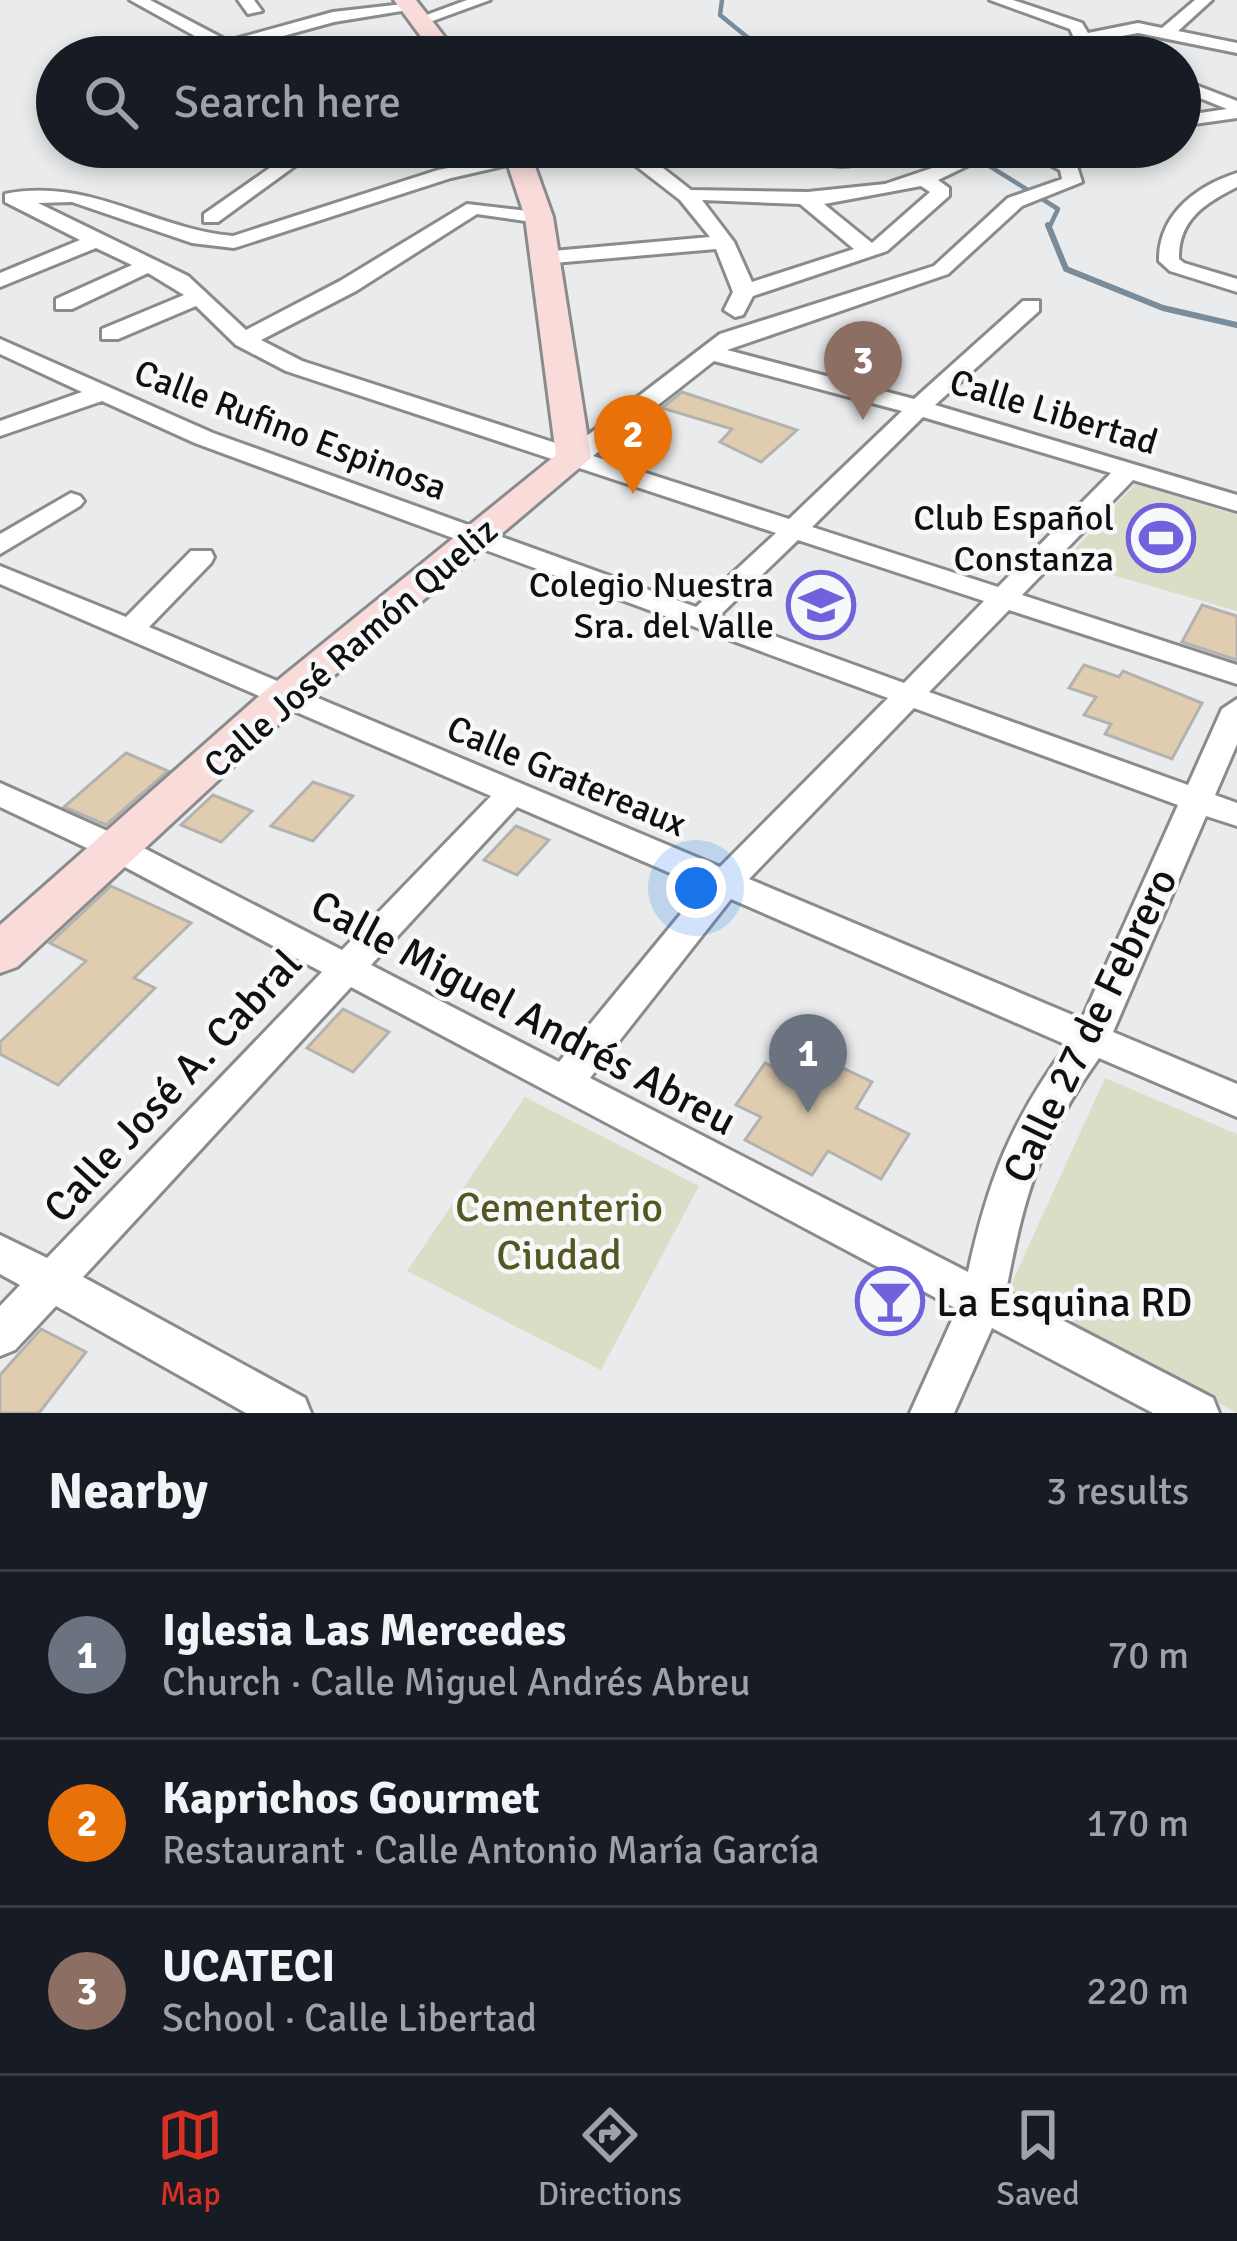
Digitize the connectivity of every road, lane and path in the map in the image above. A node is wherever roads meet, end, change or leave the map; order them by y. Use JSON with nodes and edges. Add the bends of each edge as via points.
{"nodes":[{"id":1,"x":137,"y":0,"type":"edge"},
{"id":2,"x":482,"y":0,"type":"edge"},
{"id":3,"x":998,"y":0,"type":"edge"},
{"id":4,"x":1204,"y":0,"type":"edge"},
{"id":5,"x":413,"y":9,"type":"edge"},
{"id":6,"x":1167,"y":32,"type":"junction"},
{"id":7,"x":1237,"y":32,"type":"edge"},
{"id":8,"x":206,"y":36,"type":"edge"},
{"id":9,"x":269,"y":36,"type":"edge"},
{"id":10,"x":433,"y":36,"type":"edge"},
{"id":11,"x":1081,"y":36,"type":"edge"},
{"id":12,"x":1100,"y":36,"type":"edge"},
{"id":13,"x":1183,"y":36,"type":"edge"},
{"id":14,"x":1201,"y":38,"type":"edge"},
{"id":15,"x":1201,"y":40,"type":"edge"},
{"id":16,"x":1237,"y":48,"type":"edge"},
{"id":17,"x":1201,"y":94,"type":"edge"},
{"id":18,"x":1237,"y":110,"type":"edge"},
{"id":19,"x":1201,"y":117,"type":"edge"},
{"id":20,"x":282,"y":168,"type":"edge"},
{"id":21,"x":464,"y":168,"type":"edge"},
{"id":22,"x":523,"y":168,"type":"edge"},
{"id":23,"x":657,"y":168,"type":"edge"},
{"id":24,"x":953,"y":168,"type":"edge"},
{"id":25,"x":1070,"y":168,"type":"edge"},
{"id":26,"x":1237,"y":179,"type":"edge"},
{"id":27,"x":926,"y":180,"type":"junction"},
{"id":28,"x":686,"y":196,"type":"junction"},
{"id":29,"x":805,"y":198,"type":"junction"},
{"id":30,"x":16,"y":202,"type":"edge"},
{"id":31,"x":539,"y":217,"type":"junction"},
{"id":32,"x":211,"y":218,"type":"dead end"},
{"id":33,"x":0,"y":220,"type":"edge"},
{"id":34,"x":96,"y":241,"type":"junction"},
{"id":35,"x":724,"y":242,"type":"junction"},
{"id":36,"x":870,"y":252,"type":"junction"},
{"id":37,"x":542,"y":258,"type":"junction"},
{"id":38,"x":148,"y":265,"type":"junction"},
{"id":39,"x":0,"y":281,"type":"edge"},
{"id":40,"x":1237,"y":286,"type":"edge"},
{"id":41,"x":200,"y":296,"type":"junction"},
{"id":42,"x":64,"y":304,"type":"dead end"},
{"id":43,"x":1031,"y":306,"type":"dead end"},
{"id":44,"x":110,"y":334,"type":"dead end"},
{"id":45,"x":244,"y":340,"type":"junction"},
{"id":46,"x":0,"y":346,"type":"edge"},
{"id":47,"x":719,"y":346,"type":"junction"},
{"id":48,"x":101,"y":393,"type":"junction"},
{"id":49,"x":916,"y":407,"type":"junction"},
{"id":50,"x":0,"y":429,"type":"edge"},
{"id":51,"x":574,"y":458,"type":"junction"},
{"id":52,"x":1128,"y":471,"type":"junction"},
{"id":53,"x":70,"y":501,"type":"dead end"},
{"id":54,"x":1237,"y":503,"type":"edge"},
{"id":55,"x":794,"y":532,"type":"junction"},
{"id":56,"x":476,"y":538,"type":"junction"},
{"id":57,"x":0,"y":546,"type":"edge"},
{"id":58,"x":201,"y":557,"type":"dead end"},
{"id":59,"x":0,"y":574,"type":"edge"},
{"id":60,"x":1004,"y":601,"type":"junction"},
{"id":61,"x":700,"y":619,"type":"junction"},
{"id":62,"x":129,"y":632,"type":"junction"},
{"id":63,"x":1237,"y":675,"type":"edge"},
{"id":64,"x":912,"y":695,"type":"junction"},
{"id":65,"x":282,"y":698,"type":"junction"},
{"id":66,"x":1237,"y":709,"type":"edge"},
{"id":67,"x":0,"y":794,"type":"edge"},
{"id":68,"x":511,"y":794,"type":"junction"},
{"id":69,"x":1198,"y":801,"type":"junction"},
{"id":70,"x":1237,"y":815,"type":"edge"},
{"id":71,"x":120,"y":850,"type":"junction"},
{"id":72,"x":724,"y":883,"type":"junction"},
{"id":73,"x":0,"y":954,"type":"edge"},
{"id":74,"x":342,"y":968,"type":"junction"},
{"id":75,"x":1090,"y":1042,"type":"junction"},
{"id":76,"x":563,"y":1084,"type":"junction"},
{"id":77,"x":1237,"y":1101,"type":"edge"},
{"id":78,"x":0,"y":1253,"type":"edge"},
{"id":79,"x":50,"y":1282,"type":"junction"},
{"id":80,"x":983,"y":1300,"type":"junction"},
{"id":81,"x":0,"y":1336,"type":"edge"},
{"id":82,"x":289,"y":1413,"type":"edge"},
{"id":83,"x":932,"y":1413,"type":"edge"},
{"id":84,"x":1197,"y":1413,"type":"edge"}],
"edges":[{"from":1,"to":8,"type":"street"},
{"from":2,"to":5,"type":"street"},
{"from":3,"to":11,"type":"street","via":[[1076,26]]},
{"from":4,"to":6,"type":"street"},
{"from":5,"to":9,"type":"street"},
{"from":5,"to":10,"type":"street"},
{"from":6,"to":12,"type":"street"},
{"from":6,"to":13,"type":"street"},
{"from":7,"to":14,"type":"street"},
{"from":15,"to":16,"type":"street"},
{"from":17,"to":18,"type":"street"},
{"from":18,"to":19,"type":"street"},
{"from":20,"to":32,"type":"street"},
{"from":21,"to":30,"type":"street","via":[[234,242],[199,239],[74,196]]},
{"from":22,"to":31,"type":"street"},
{"from":23,"to":28,"type":"street"},
{"from":24,"to":27,"type":"street"},
{"from":25,"to":47,"type":"street","name":"Calle José Ramón Queliz","via":[[1072,182],[1015,202],[941,270]]},
{"from":26,"to":40,"type":"street","via":[[1180,216],[1168,248],[1178,267]]},
{"from":27,"to":29,"type":"street"},
{"from":27,"to":36,"type":"street","via":[[942,192]]},
{"from":28,"to":29,"type":"street","via":[[736,190]]},
{"from":28,"to":35,"type":"street"},
{"from":29,"to":36,"type":"street"},
{"from":30,"to":33,"type":"street"},
{"from":30,"to":34,"type":"street"},
{"from":31,"to":37,"type":"street"},
{"from":31,"to":45,"type":"street","via":[[474,208]]},
{"from":34,"to":38,"type":"street"},
{"from":34,"to":39,"type":"street"},
{"from":35,"to":36,"type":"street","via":[[736,262],[740,301]]},
{"from":35,"to":37,"type":"street"},
{"from":37,"to":51,"type":"street"},
{"from":38,"to":41,"type":"street"},
{"from":38,"to":42,"type":"street"},
{"from":41,"to":44,"type":"street"},
{"from":41,"to":45,"type":"street"},
{"from":43,"to":49,"type":"street"},
{"from":45,"to":51,"type":"street","via":[[294,366]]},
{"from":46,"to":48,"type":"street","name":"Calle Rufino Espinosa"},
{"from":47,"to":49,"type":"street","name":"Calle Libertad"},
{"from":47,"to":51,"type":"street","name":"Calle José Ramón Queliz"},
{"from":48,"to":50,"type":"street"},
{"from":48,"to":56,"type":"street","name":"Calle Rufino Espinosa"},
{"from":49,"to":52,"type":"street","name":"Calle Libertad"},
{"from":49,"to":55,"type":"street"},
{"from":51,"to":55,"type":"street"},
{"from":51,"to":56,"type":"street","name":"Calle José Ramón Queliz"},
{"from":52,"to":54,"type":"street","name":"Calle Libertad"},
{"from":52,"to":60,"type":"street"},
{"from":53,"to":57,"type":"street"},
{"from":55,"to":60,"type":"street"},
{"from":55,"to":61,"type":"street"},
{"from":56,"to":61,"type":"street","name":"Calle Rufino Espinosa"},
{"from":56,"to":65,"type":"street","name":"Calle José Ramón Queliz"},
{"from":58,"to":62,"type":"street"},
{"from":59,"to":62,"type":"street","name":"Calle Gratereaux"},
{"from":60,"to":63,"type":"street"},
{"from":60,"to":64,"type":"street"},
{"from":61,"to":64,"type":"street","name":"Calle Rufino Espinosa"},
{"from":62,"to":65,"type":"street","name":"Calle Gratereaux"},
{"from":64,"to":69,"type":"street","name":"Calle Rufino Espinosa"},
{"from":64,"to":72,"type":"street"},
{"from":65,"to":68,"type":"street","name":"Calle Gratereaux"},
{"from":65,"to":71,"type":"street","name":"Calle José Ramón Queliz"},
{"from":66,"to":69,"type":"street","name":"Calle 27 de Febrero"},
{"from":67,"to":71,"type":"street","name":"Calle Miguel Andrés Abreu"},
{"from":68,"to":72,"type":"street","name":"Calle Gratereaux"},
{"from":68,"to":74,"type":"street","name":"Calle José A. Cabral"},
{"from":69,"to":70,"type":"street","name":"Calle Rufino Espinosa"},
{"from":69,"to":75,"type":"street","name":"Calle 27 de Febrero"},
{"from":71,"to":73,"type":"street","name":"Calle José Ramón Queliz"},
{"from":71,"to":74,"type":"street","name":"Calle Miguel Andrés Abreu"},
{"from":72,"to":75,"type":"street","name":"Calle Gratereaux"},
{"from":72,"to":76,"type":"street"},
{"from":74,"to":76,"type":"street","name":"Calle Miguel Andrés Abreu"},
{"from":74,"to":79,"type":"street","name":"Calle José A. Cabral"},
{"from":75,"to":77,"type":"street","name":"Calle Gratereaux"},
{"from":75,"to":80,"type":"street","name":"Calle 27 de Febrero","via":[[1041,1110],[1004,1197]]},
{"from":76,"to":80,"type":"street","name":"Calle Miguel Andrés Abreu"},
{"from":78,"to":79,"type":"street"},
{"from":79,"to":81,"type":"street","name":"Calle José A. Cabral"},
{"from":79,"to":82,"type":"street"},
{"from":80,"to":83,"type":"street","name":"Calle 27 de Febrero"},
{"from":80,"to":84,"type":"street","name":"Calle Miguel Andrés Abreu"}]}
